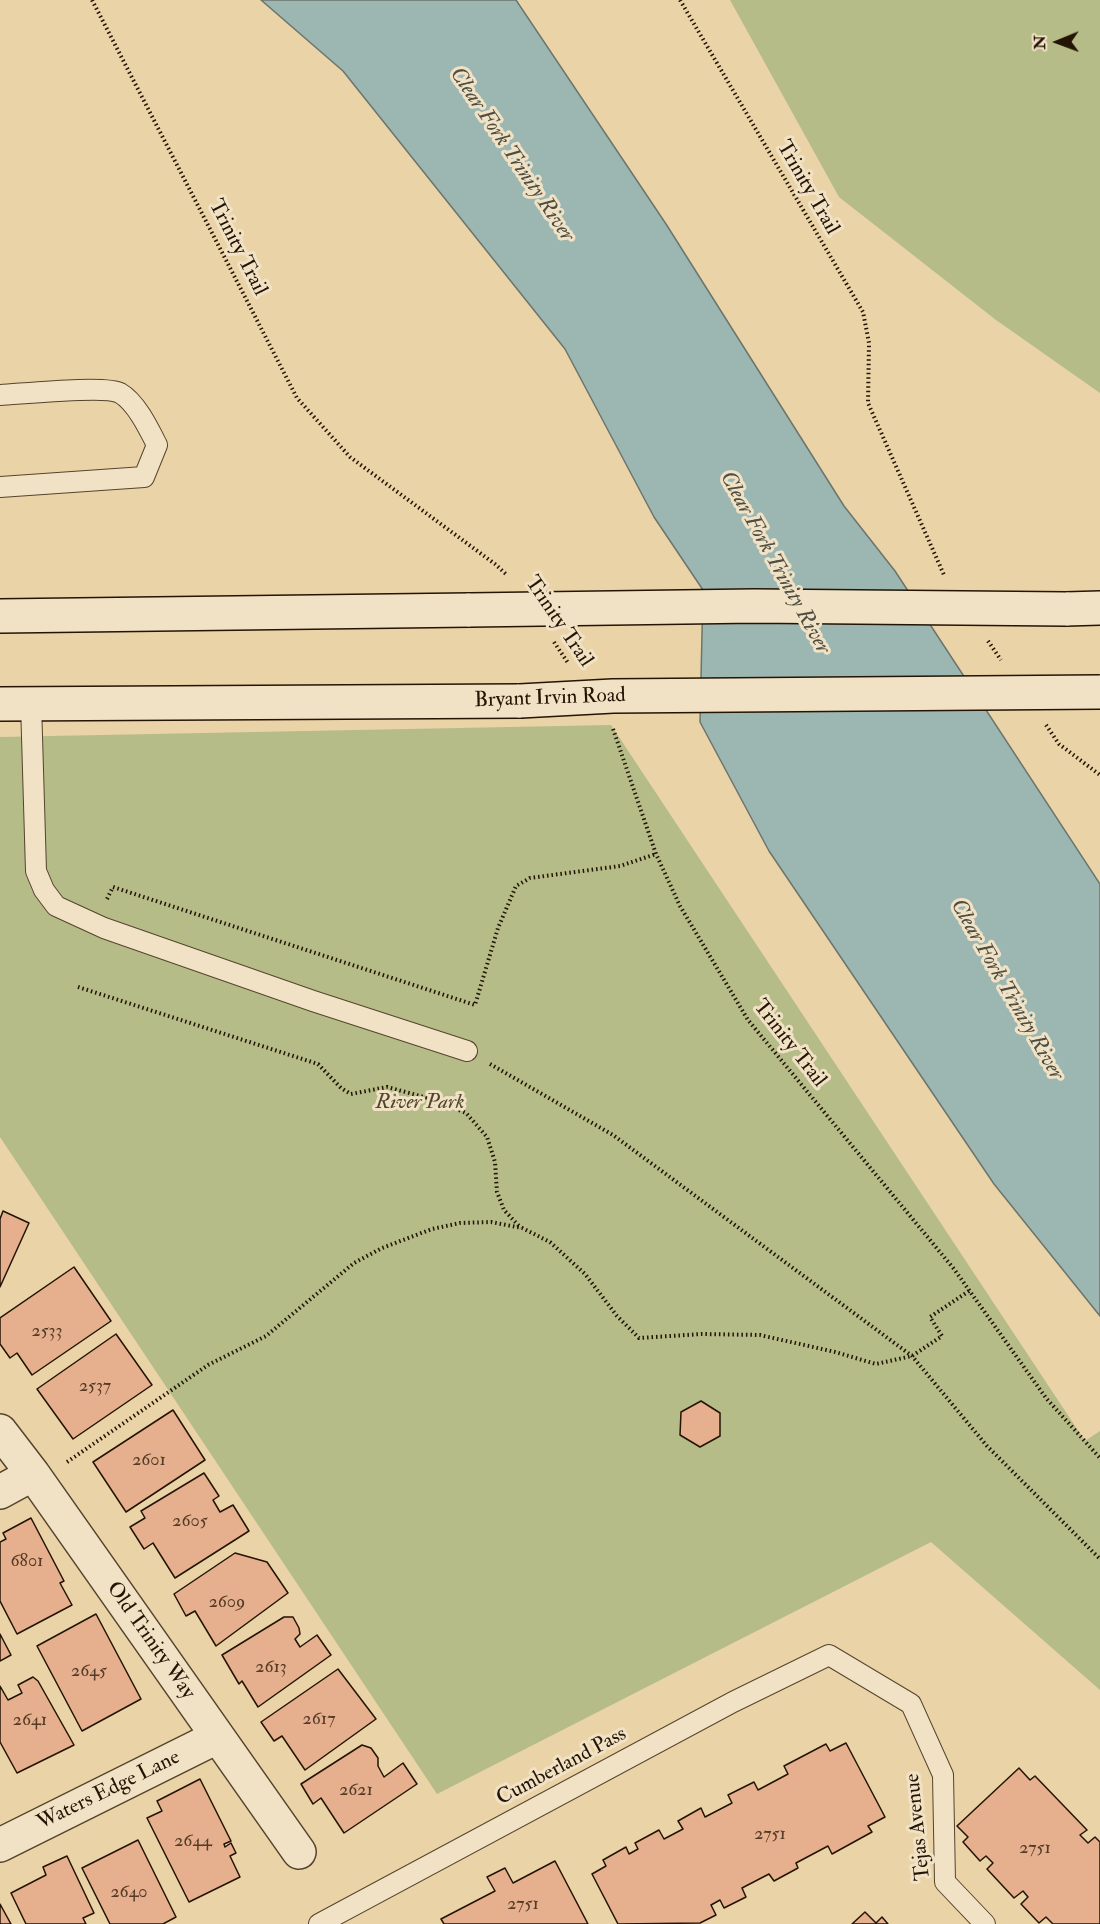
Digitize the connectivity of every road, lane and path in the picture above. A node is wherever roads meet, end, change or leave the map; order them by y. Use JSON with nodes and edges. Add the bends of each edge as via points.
{"nodes":[{"id":1,"x":92,"y":0,"type":"edge"},
{"id":2,"x":680,"y":0,"type":"edge"},
{"id":3,"x":0,"y":395,"type":"edge"},
{"id":4,"x":868,"y":403,"type":"dead end"},
{"id":5,"x":0,"y":487,"type":"edge"},
{"id":6,"x":509,"y":576,"type":"dead end"},
{"id":7,"x":1100,"y":608,"type":"edge"},
{"id":8,"x":0,"y":616,"type":"edge"},
{"id":9,"x":547,"y":633,"type":"dead end"},
{"id":10,"x":573,"y":670,"type":"dead end"},
{"id":11,"x":1100,"y":692,"type":"edge"},
{"id":12,"x":16,"y":703,"type":"edge"},
{"id":13,"x":611,"y":725,"type":"dead end"},
{"id":14,"x":657,"y":854,"type":"junction"},
{"id":15,"x":96,"y":924,"type":"junction"},
{"id":16,"x":78,"y":987,"type":"dead end"},
{"id":17,"x":467,"y":1051,"type":"joint"},
{"id":18,"x":522,"y":1228,"type":"junction"},
{"id":19,"x":969,"y":1291,"type":"junction"},
{"id":20,"x":912,"y":1356,"type":"junction"},
{"id":21,"x":0,"y":1431,"type":"edge"},
{"id":22,"x":1100,"y":1458,"type":"edge"},
{"id":23,"x":35,"y":1478,"type":"junction"},
{"id":24,"x":0,"y":1492,"type":"edge"},
{"id":25,"x":1100,"y":1559,"type":"edge"},
{"id":26,"x":829,"y":1655,"type":"joint"},
{"id":27,"x":218,"y":1737,"type":"junction"},
{"id":28,"x":0,"y":1845,"type":"edge"},
{"id":29,"x":299,"y":1852,"type":"dead end"},
{"id":30,"x":319,"y":1924,"type":"edge"},
{"id":31,"x":985,"y":1924,"type":"edge"}],
"edges":[{"from":1,"to":6,"type":"path","name":"Trinity Trail","via":[[297,398],[350,457]]},
{"from":2,"to":4,"type":"path","name":"Trinity Trail","via":[[863,312],[869,343]]},
{"from":3,"to":5,"type":"lane","via":[[100,389],[120,393],[143,416],[157,445],[144,477]]},
{"from":7,"to":8,"type":"main road","bridge":true,"via":[[754,606]]},
{"from":9,"to":10,"type":"path","name":"Trinity Trail"},
{"from":11,"to":12,"type":"main road","name":"Bryant Irvin Road","bridge":true,"via":[[613,696],[520,701]]},
{"from":12,"to":15,"type":"lane","via":[[36,871],[56,906]]},
{"from":13,"to":14,"type":"path","name":"Trinity Trail"},
{"from":14,"to":15,"type":"path","via":[[620,866],[530,878],[516,886],[498,928],[475,1005],[112,887]]},
{"from":14,"to":19,"type":"path","name":"Trinity Trail","via":[[681,906],[748,1020]]},
{"from":15,"to":17,"type":"lane"},
{"from":16,"to":18,"type":"path","via":[[318,1064],[351,1094],[387,1087],[466,1113],[487,1137],[495,1162],[497,1192],[504,1210]]},
{"from":17,"to":20,"type":"path","via":[[613,1135]]},
{"from":18,"to":20,"type":"path","via":[[550,1242],[585,1274],[639,1338],[760,1335],[876,1364]]},
{"from":18,"to":23,"type":"path","via":[[491,1222],[460,1223],[382,1248],[354,1263],[266,1336],[208,1365]]},
{"from":19,"to":20,"type":"path","via":[[930,1317],[942,1336]]},
{"from":19,"to":22,"type":"path","name":"Trinity Trail","via":[[1046,1398]]},
{"from":20,"to":25,"type":"path","via":[[987,1446]]},
{"from":21,"to":23,"type":"main road","name":"Old Trinity Way"},
{"from":23,"to":24,"type":"main road"},
{"from":23,"to":27,"type":"main road","name":"Old Trinity Way"},
{"from":26,"to":30,"type":"lane","name":"Cumberland Pass","via":[[733,1702]]},
{"from":26,"to":31,"type":"lane","name":"Tejas Avenue","via":[[911,1704],[943,1775],[945,1882]]},
{"from":27,"to":28,"type":"main road","name":"Waters Edge Lane"},
{"from":27,"to":29,"type":"main road","name":"Old Trinity Way"}]}
